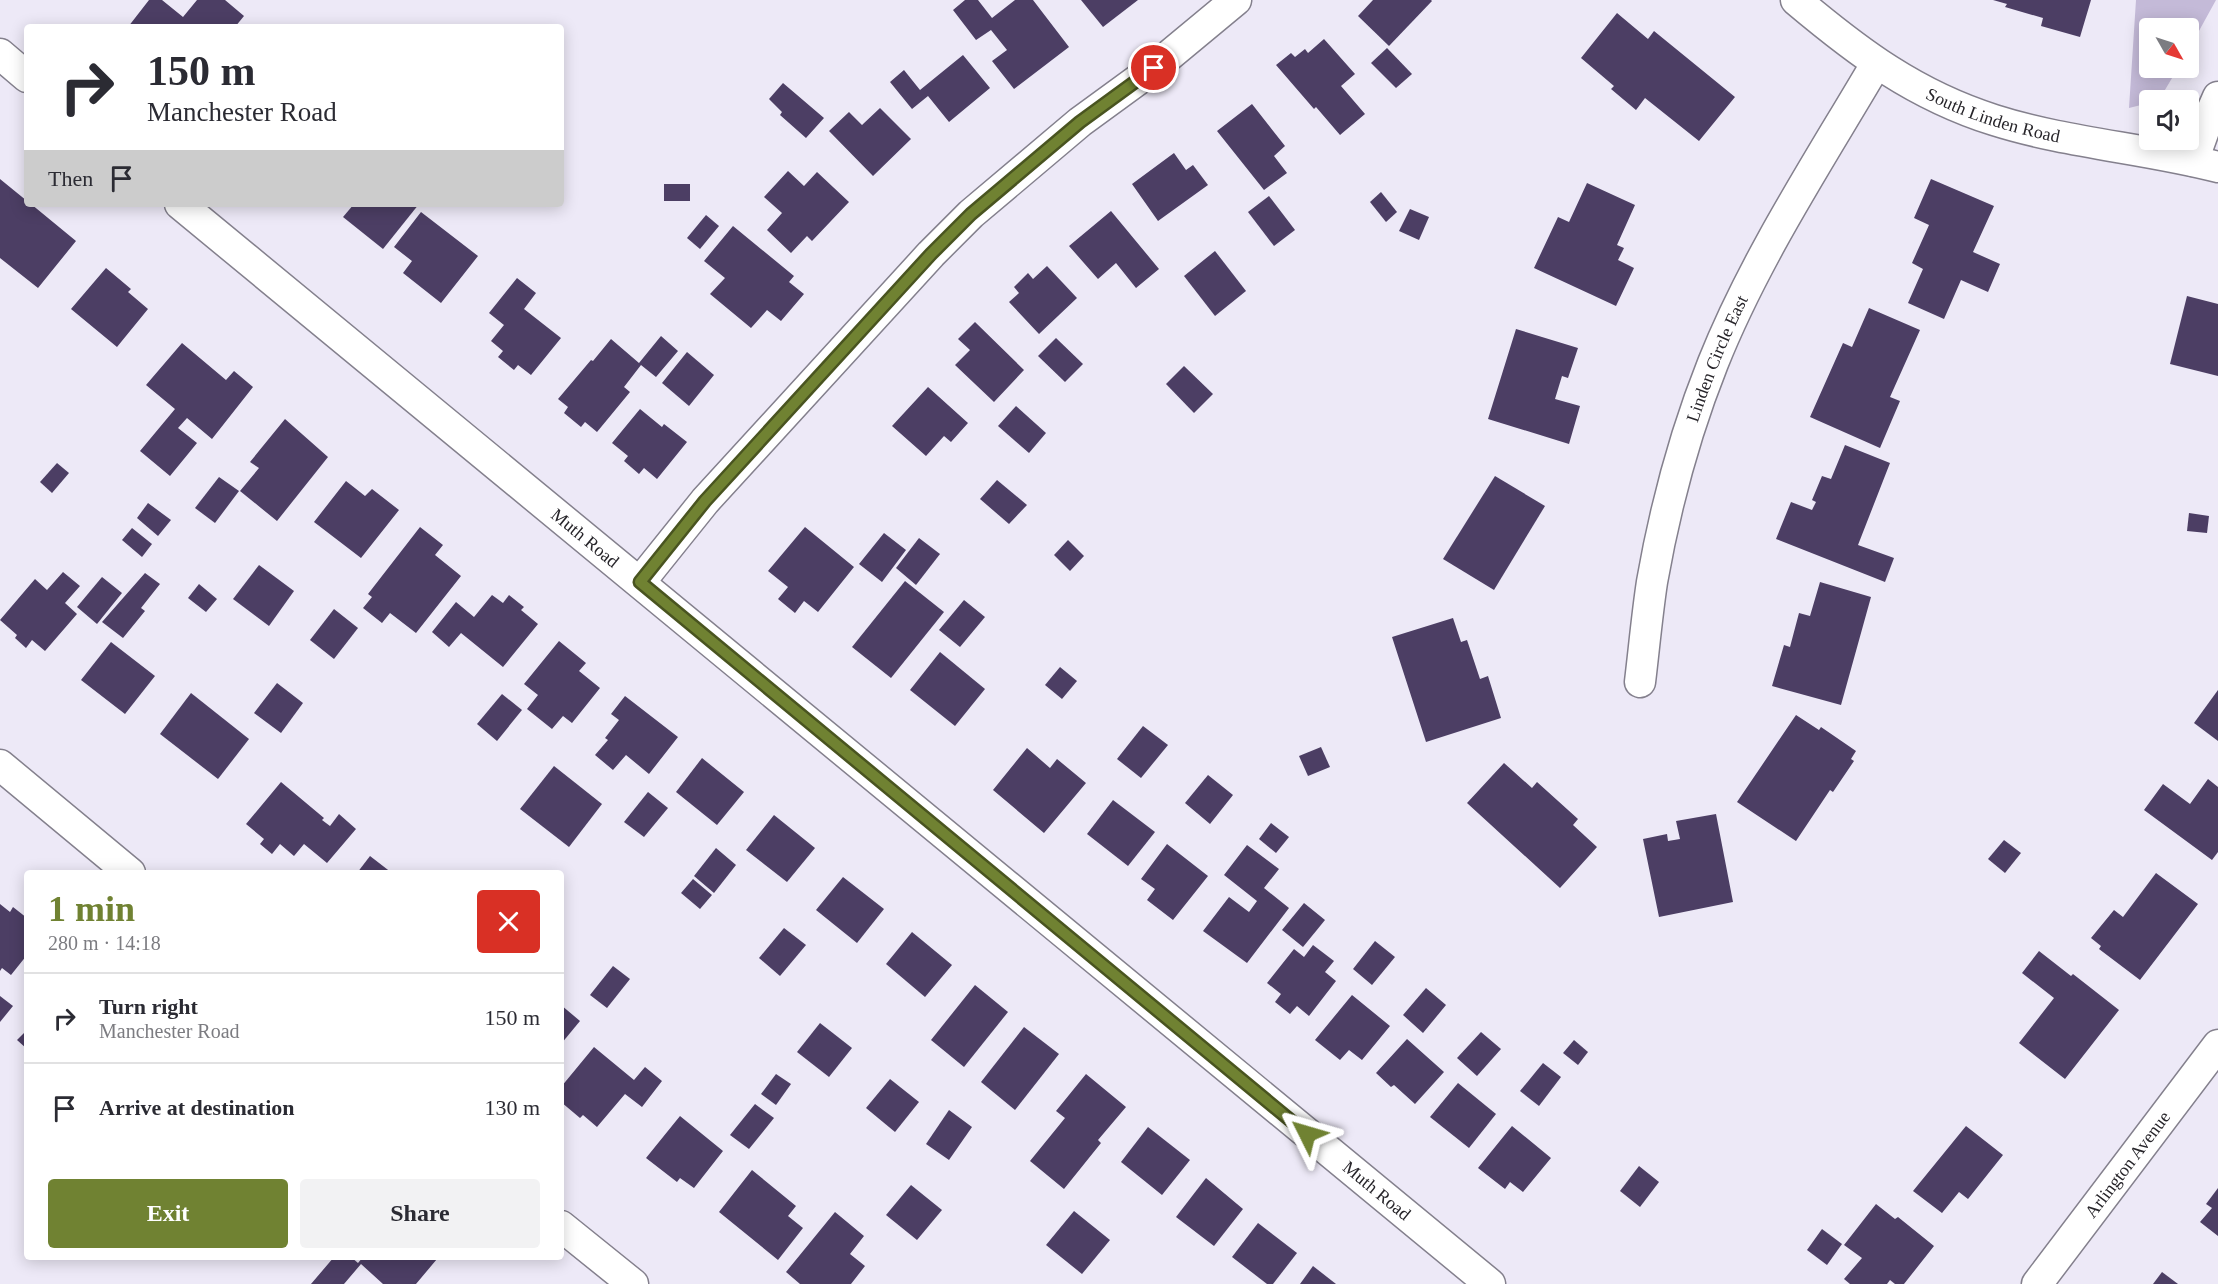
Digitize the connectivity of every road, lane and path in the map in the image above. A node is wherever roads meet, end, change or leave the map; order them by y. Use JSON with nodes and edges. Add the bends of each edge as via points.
{"nodes":[{"id":1,"x":1236,"y":0,"type":"edge"},
{"id":2,"x":1796,"y":0,"type":"edge"},
{"id":3,"x":0,"y":54,"type":"edge"},
{"id":4,"x":1876,"y":64,"type":"junction"},
{"id":5,"x":24,"y":74,"type":"edge"},
{"id":6,"x":2218,"y":97,"type":"edge"},
{"id":7,"x":2206,"y":164,"type":"edge"},
{"id":8,"x":184,"y":207,"type":"edge"},
{"id":9,"x":640,"y":582,"type":"junction"},
{"id":10,"x":1640,"y":682,"type":"dead end"},
{"id":11,"x":0,"y":765,"type":"edge"},
{"id":12,"x":126,"y":870,"type":"edge"},
{"id":13,"x":2218,"y":1045,"type":"edge"},
{"id":14,"x":564,"y":1228,"type":"edge"},
{"id":15,"x":633,"y":1284,"type":"edge"},
{"id":16,"x":1490,"y":1284,"type":"edge"},
{"id":17,"x":2037,"y":1284,"type":"edge"}],
"edges":[{"from":1,"to":9,"type":"street","via":[[1154,68],[1080,122],[971,214],[705,501]]},
{"from":2,"to":4,"type":"street","name":"South Linden Road"},
{"from":3,"to":5,"type":"street"},
{"from":4,"to":7,"type":"street","name":"South Linden Road","via":[[1918,89],[1994,120]]},
{"from":4,"to":10,"type":"street","name":"Linden Circle East","via":[[1770,245],[1713,362],[1674,481],[1652,582]]},
{"from":6,"to":7,"type":"street","via":[[2206,122]]},
{"from":8,"to":9,"type":"street","name":"Muth Road"},
{"from":9,"to":16,"type":"street","name":"Muth Road"},
{"from":11,"to":12,"type":"street"},
{"from":13,"to":17,"type":"street","name":"Arlington Avenue"},
{"from":14,"to":15,"type":"street"}]}
